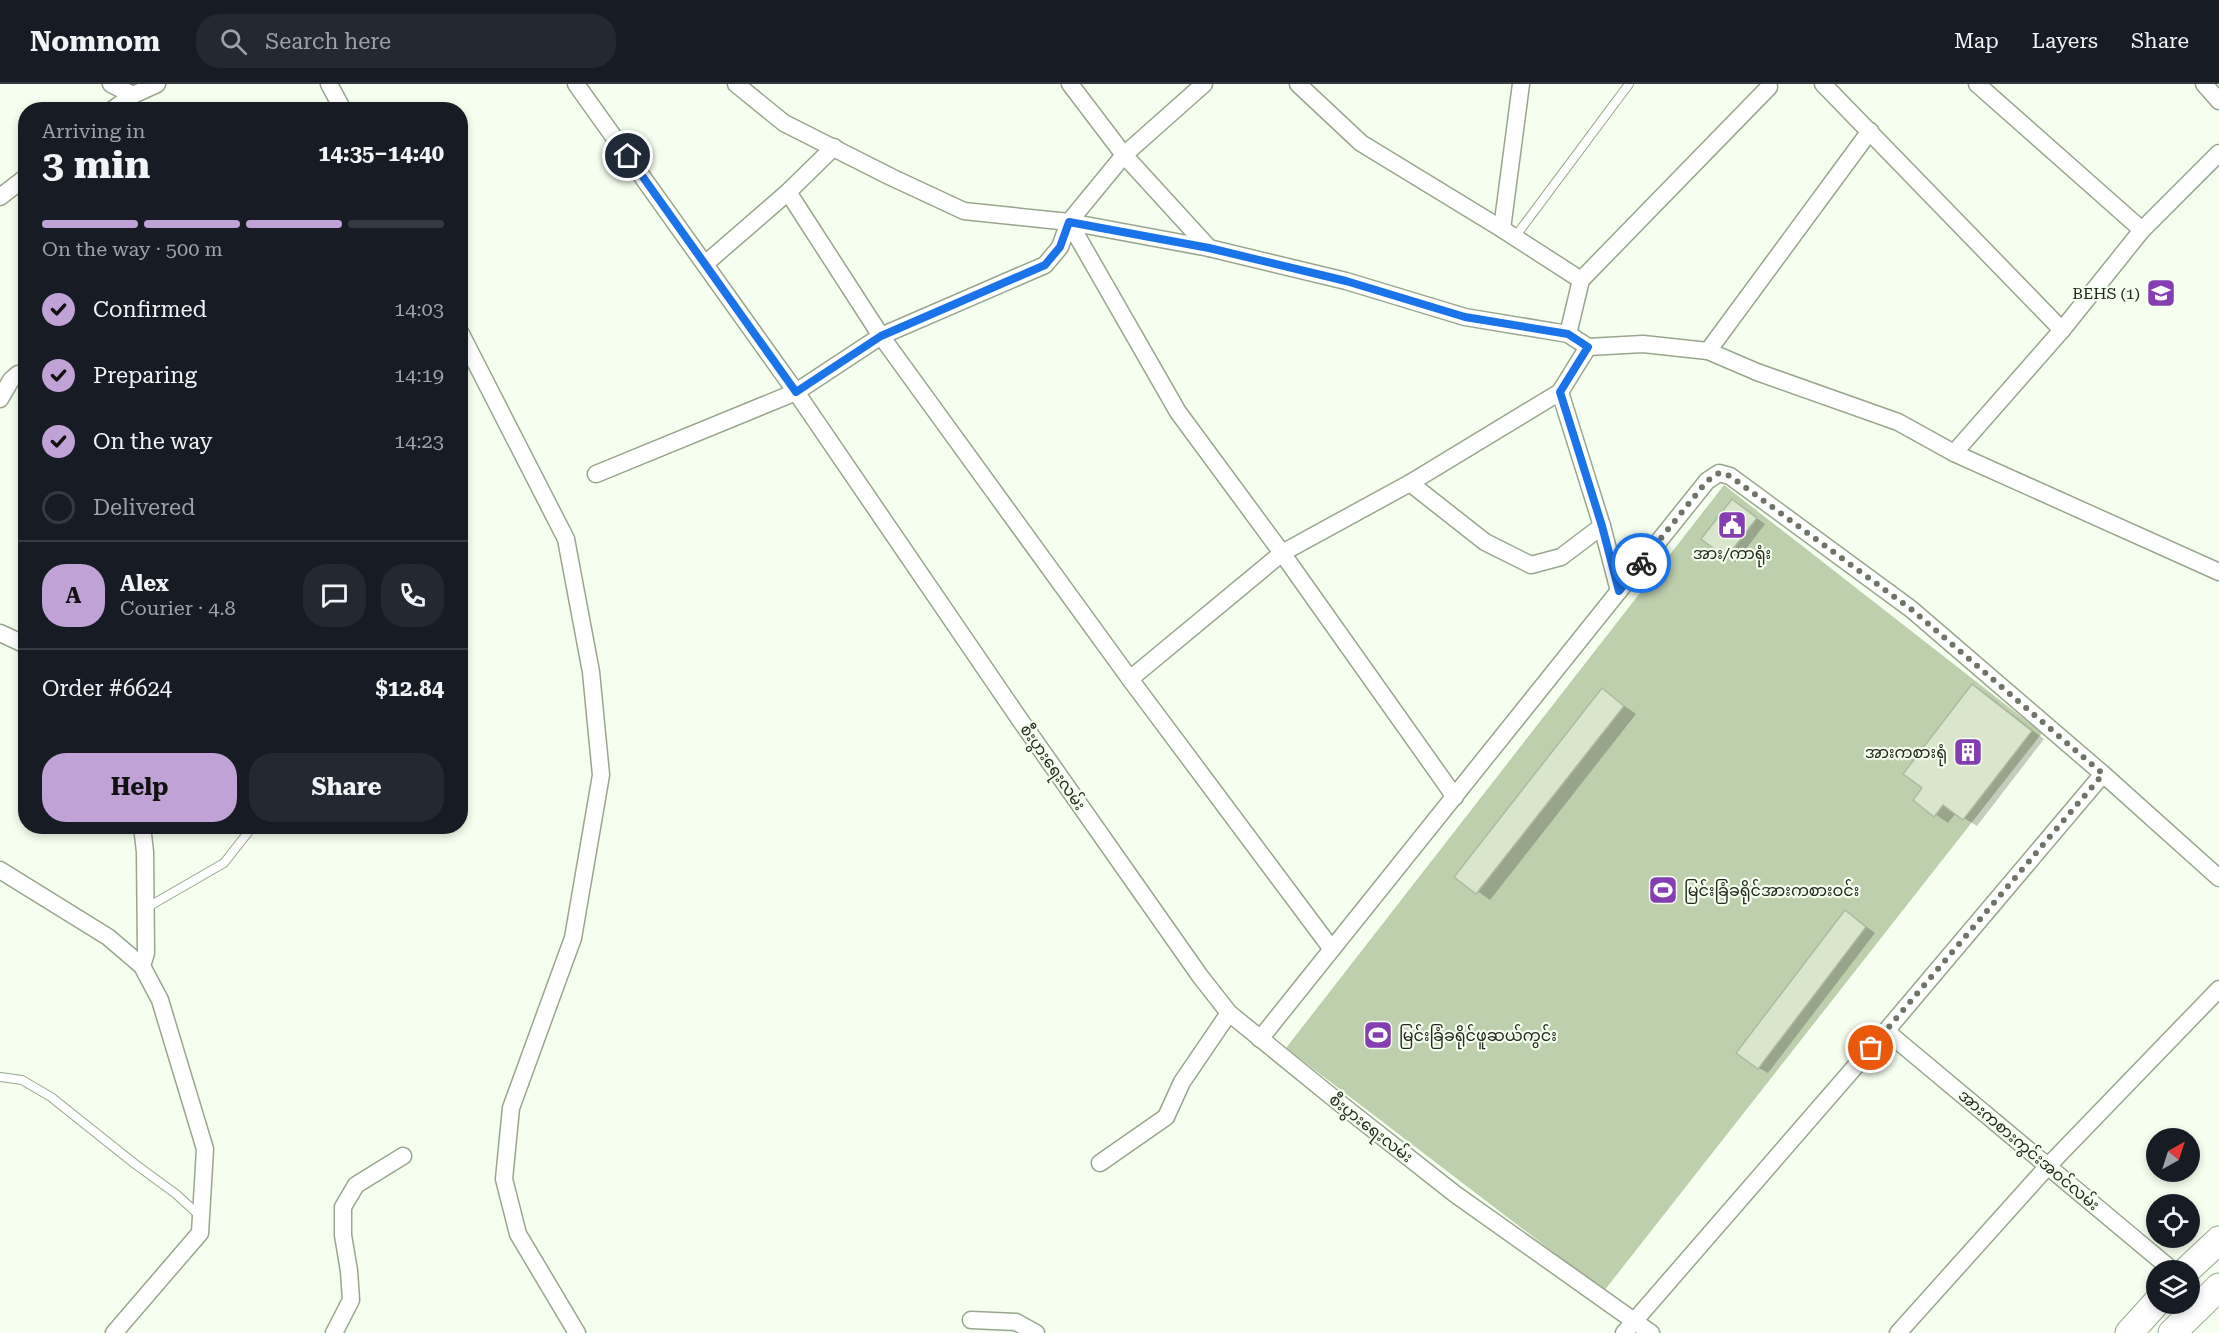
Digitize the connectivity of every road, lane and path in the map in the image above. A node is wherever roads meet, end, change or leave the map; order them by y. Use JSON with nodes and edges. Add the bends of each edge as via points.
{"nodes":[{"id":1,"x":111,"y":84,"type":"edge"},
{"id":2,"x":157,"y":84,"type":"edge"},
{"id":3,"x":329,"y":84,"type":"edge"},
{"id":4,"x":576,"y":84,"type":"edge"},
{"id":5,"x":736,"y":84,"type":"edge"},
{"id":6,"x":1070,"y":84,"type":"edge"},
{"id":7,"x":1204,"y":84,"type":"edge"},
{"id":8,"x":1298,"y":84,"type":"edge"},
{"id":9,"x":1521,"y":84,"type":"edge"},
{"id":10,"x":1629,"y":84,"type":"edge"},
{"id":11,"x":1824,"y":84,"type":"edge"},
{"id":12,"x":1977,"y":84,"type":"edge"},
{"id":13,"x":2204,"y":84,"type":"edge"},
{"id":14,"x":1769,"y":87,"type":"dead end"},
{"id":15,"x":133,"y":95,"type":"junction"},
{"id":16,"x":2219,"y":101,"type":"edge"},
{"id":17,"x":123,"y":102,"type":"edge"},
{"id":18,"x":339,"y":102,"type":"edge"},
{"id":19,"x":1870,"y":131,"type":"junction"},
{"id":20,"x":834,"y":147,"type":"junction"},
{"id":21,"x":2219,"y":153,"type":"edge"},
{"id":22,"x":1124,"y":155,"type":"junction"},
{"id":23,"x":18,"y":183,"type":"edge"},
{"id":24,"x":788,"y":192,"type":"junction"},
{"id":25,"x":0,"y":197,"type":"edge"},
{"id":26,"x":1069,"y":222,"type":"junction"},
{"id":27,"x":2142,"y":230,"type":"junction"},
{"id":28,"x":1509,"y":233,"type":"junction"},
{"id":29,"x":1209,"y":248,"type":"junction"},
{"id":30,"x":705,"y":264,"type":"junction"},
{"id":31,"x":1581,"y":280,"type":"junction"},
{"id":32,"x":2062,"y":330,"type":"junction"},
{"id":33,"x":1568,"y":334,"type":"junction"},
{"id":34,"x":881,"y":336,"type":"junction"},
{"id":35,"x":1588,"y":347,"type":"junction"},
{"id":36,"x":468,"y":348,"type":"edge"},
{"id":37,"x":1708,"y":351,"type":"junction"},
{"id":38,"x":18,"y":374,"type":"edge"},
{"id":39,"x":796,"y":392,"type":"junction"},
{"id":40,"x":1560,"y":392,"type":"junction"},
{"id":41,"x":0,"y":399,"type":"edge"},
{"id":42,"x":1954,"y":453,"type":"junction"},
{"id":43,"x":596,"y":474,"type":"dead end"},
{"id":44,"x":1410,"y":483,"type":"junction"},
{"id":45,"x":1602,"y":526,"type":"junction"},
{"id":46,"x":1282,"y":553,"type":"junction"},
{"id":47,"x":2219,"y":572,"type":"edge"},
{"id":48,"x":1619,"y":591,"type":"junction"},
{"id":49,"x":0,"y":633,"type":"edge"},
{"id":50,"x":18,"y":641,"type":"edge"},
{"id":51,"x":1130,"y":679,"type":"junction"},
{"id":52,"x":2103,"y":774,"type":"junction"},
{"id":53,"x":1455,"y":797,"type":"junction"},
{"id":54,"x":143,"y":834,"type":"edge"},
{"id":55,"x":247,"y":834,"type":"edge"},
{"id":56,"x":2,"y":874,"type":"edge"},
{"id":57,"x":2219,"y":878,"type":"edge"},
{"id":58,"x":146,"y":908,"type":"junction"},
{"id":59,"x":1331,"y":948,"type":"junction"},
{"id":60,"x":142,"y":966,"type":"junction"},
{"id":61,"x":2219,"y":989,"type":"edge"},
{"id":62,"x":1229,"y":1013,"type":"junction"},
{"id":63,"x":1886,"y":1031,"type":"junction"},
{"id":64,"x":1260,"y":1039,"type":"junction"},
{"id":65,"x":0,"y":1077,"type":"edge"},
{"id":66,"x":403,"y":1156,"type":"dead end"},
{"id":67,"x":1100,"y":1163,"type":"dead end"},
{"id":68,"x":2049,"y":1166,"type":"junction"},
{"id":69,"x":201,"y":1217,"type":"junction"},
{"id":70,"x":2219,"y":1240,"type":"edge"},
{"id":71,"x":2160,"y":1260,"type":"edge"},
{"id":72,"x":2198,"y":1260,"type":"edge"},
{"id":73,"x":2219,"y":1287,"type":"edge"},
{"id":74,"x":2146,"y":1314,"type":"edge"},
{"id":75,"x":970,"y":1320,"type":"dead end"},
{"id":76,"x":1629,"y":1327,"type":"edge"},
{"id":77,"x":114,"y":1333,"type":"edge"},
{"id":78,"x":334,"y":1333,"type":"edge"},
{"id":79,"x":577,"y":1333,"type":"edge"},
{"id":80,"x":1036,"y":1333,"type":"edge"},
{"id":81,"x":1651,"y":1333,"type":"edge"},
{"id":82,"x":1898,"y":1333,"type":"edge"},
{"id":83,"x":2129,"y":1333,"type":"edge"},
{"id":84,"x":2172,"y":1333,"type":"edge"}],
"edges":[{"from":1,"to":15,"type":"street"},
{"from":2,"to":15,"type":"street"},
{"from":3,"to":18,"type":"street"},
{"from":4,"to":30,"type":"street","name":"စီးပွားရေးလမ်း"},
{"from":5,"to":20,"type":"street","via":[[784,123]]},
{"from":6,"to":22,"type":"street"},
{"from":7,"to":22,"type":"street"},
{"from":8,"to":28,"type":"street","via":[[1361,143]]},
{"from":9,"to":28,"type":"street"},
{"from":10,"to":28,"type":"lane"},
{"from":11,"to":19,"type":"street"},
{"from":12,"to":27,"type":"street"},
{"from":13,"to":16,"type":"street"},
{"from":14,"to":31,"type":"street"},
{"from":15,"to":17,"type":"street"},
{"from":19,"to":32,"type":"street"},
{"from":19,"to":37,"type":"street"},
{"from":20,"to":24,"type":"street"},
{"from":20,"to":26,"type":"street","via":[[964,210]]},
{"from":21,"to":27,"type":"street"},
{"from":22,"to":26,"type":"street"},
{"from":22,"to":29,"type":"street"},
{"from":23,"to":25,"type":"street"},
{"from":24,"to":30,"type":"street"},
{"from":24,"to":34,"type":"street"},
{"from":26,"to":29,"type":"street"},
{"from":26,"to":34,"type":"street","via":[[1060,247],[1045,265]]},
{"from":26,"to":46,"type":"street","via":[[1178,412]]},
{"from":27,"to":32,"type":"street"},
{"from":28,"to":31,"type":"street"},
{"from":29,"to":33,"type":"street","via":[[1346,281],[1465,317]]},
{"from":30,"to":39,"type":"street","name":"စီးပွားရေးလမ်း"},
{"from":31,"to":33,"type":"street"},
{"from":32,"to":42,"type":"street"},
{"from":33,"to":35,"type":"street"},
{"from":34,"to":39,"type":"street"},
{"from":34,"to":51,"type":"street"},
{"from":35,"to":37,"type":"street","via":[[1643,344]]},
{"from":35,"to":40,"type":"street"},
{"from":36,"to":79,"type":"street","via":[[566,539],[591,672],[601,776],[573,938],[511,1108],[504,1179],[518,1234]]},
{"from":37,"to":42,"type":"street","via":[[1898,423]]},
{"from":38,"to":41,"type":"street"},
{"from":39,"to":43,"type":"street"},
{"from":39,"to":62,"type":"street","name":"စီးပွားရေးလမ်း","via":[[1018,717]]},
{"from":40,"to":44,"type":"street"},
{"from":40,"to":45,"type":"street"},
{"from":42,"to":47,"type":"street"},
{"from":44,"to":45,"type":"street","via":[[1485,542],[1531,565],[1561,557]]},
{"from":44,"to":46,"type":"street"},
{"from":45,"to":48,"type":"street"},
{"from":46,"to":51,"type":"street"},
{"from":46,"to":53,"type":"street"},
{"from":48,"to":52,"type":"street","via":[[1707,481],[1719,473],[1730,476],[1911,609]]},
{"from":48,"to":53,"type":"street"},
{"from":49,"to":50,"type":"street"},
{"from":51,"to":59,"type":"street"},
{"from":52,"to":57,"type":"street"},
{"from":52,"to":63,"type":"street"},
{"from":53,"to":59,"type":"street"},
{"from":54,"to":58,"type":"street"},
{"from":55,"to":58,"type":"lane","via":[[224,863]]},
{"from":56,"to":60,"type":"street","via":[[108,937]]},
{"from":58,"to":60,"type":"street","via":[[146,953]]},
{"from":59,"to":64,"type":"street"},
{"from":60,"to":69,"type":"street","via":[[160,1000],[205,1149]]},
{"from":61,"to":68,"type":"street"},
{"from":62,"to":64,"type":"street","name":"စီးပွားရေးလမ်း"},
{"from":62,"to":67,"type":"street","via":[[1182,1082],[1166,1117]]},
{"from":63,"to":68,"type":"street","name":"အားကစားကွင်းအဝင်လမ်း"},
{"from":63,"to":76,"type":"street"},
{"from":64,"to":76,"type":"street","name":"စီးပွားရေးလမ်း"},
{"from":65,"to":69,"type":"lane","via":[[22,1080],[51,1097]]},
{"from":66,"to":78,"type":"street","via":[[356,1185],[343,1207],[351,1300]]},
{"from":68,"to":71,"type":"street","name":"အားကစားကွင်းအဝင်လမ်း"},
{"from":68,"to":82,"type":"street"},
{"from":69,"to":77,"type":"street","via":[[200,1233]]},
{"from":70,"to":72,"type":"highway"},
{"from":73,"to":84,"type":"highway"},
{"from":74,"to":83,"type":"highway"},
{"from":75,"to":80,"type":"street","via":[[1016,1322]]},
{"from":76,"to":81,"type":"street","name":"စီးပွားရေးလမ်း"}]}
